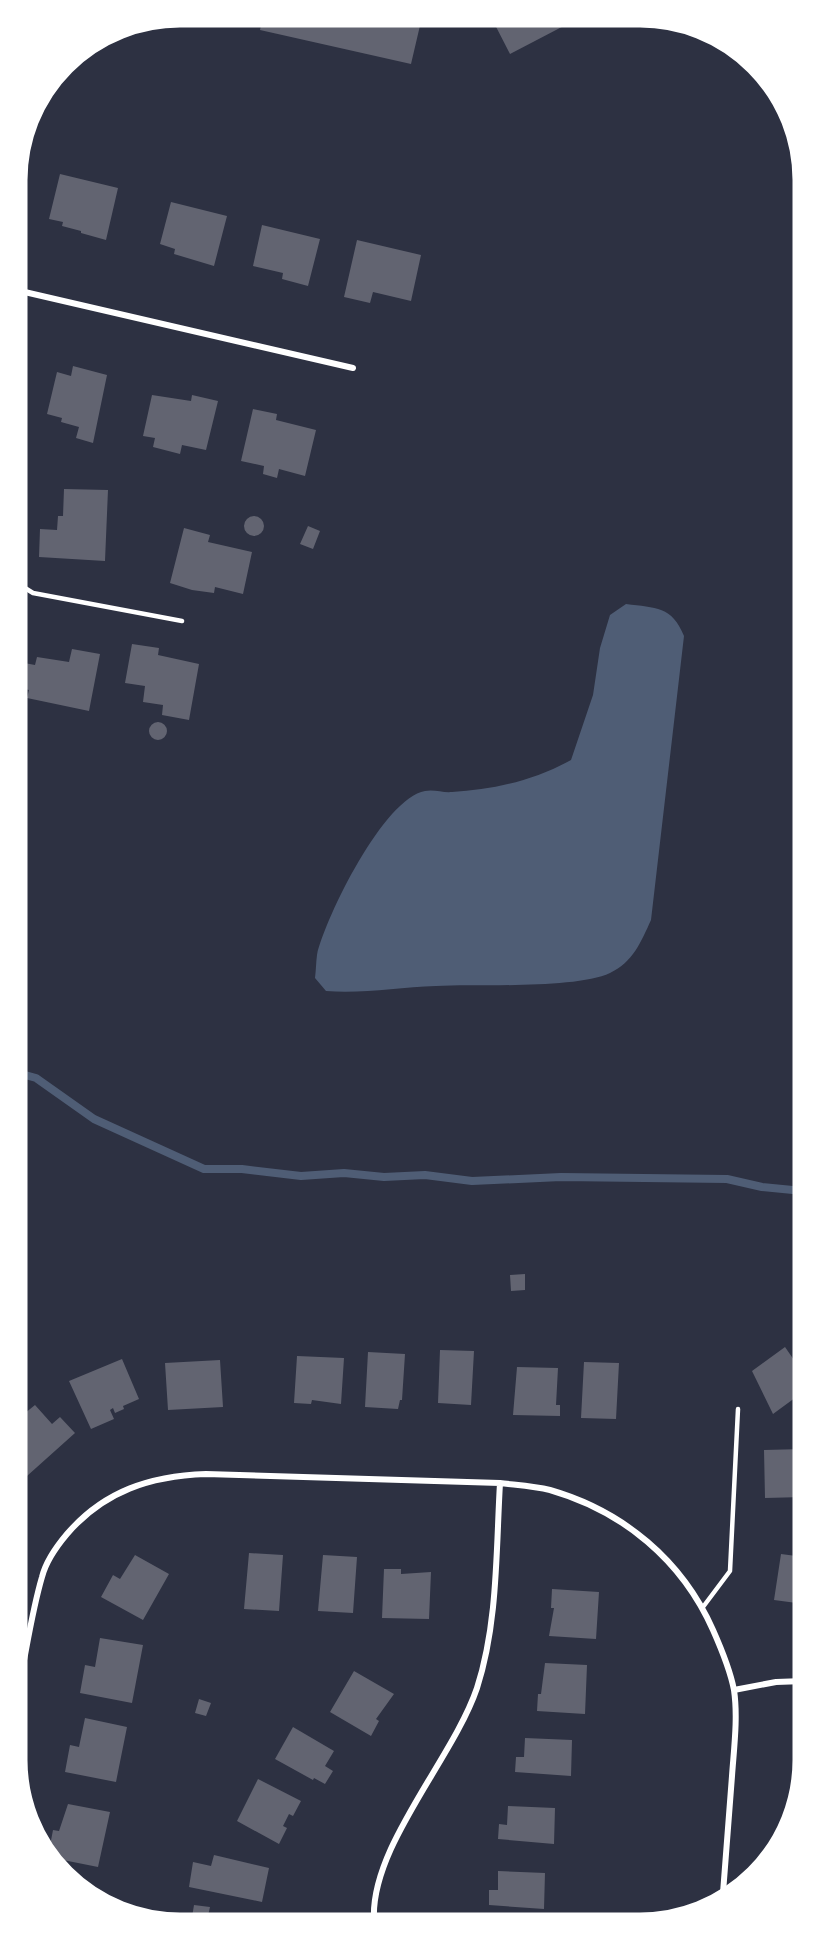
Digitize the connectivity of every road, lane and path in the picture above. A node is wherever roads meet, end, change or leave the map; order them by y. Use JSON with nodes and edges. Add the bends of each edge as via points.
{"nodes":[{"id":1,"x":26,"y":292,"type":"edge"},
{"id":2,"x":353,"y":368,"type":"dead end"},
{"id":3,"x":26,"y":589,"type":"edge"},
{"id":4,"x":182,"y":621,"type":"dead end"},
{"id":5,"x":738,"y":1409,"type":"dead end"},
{"id":6,"x":500,"y":1483,"type":"junction"},
{"id":7,"x":703,"y":1607,"type":"junction"},
{"id":8,"x":26,"y":1652,"type":"edge"},
{"id":9,"x":794,"y":1681,"type":"edge"},
{"id":10,"x":734,"y":1690,"type":"junction"},
{"id":11,"x":723,"y":1889,"type":"edge"},
{"id":12,"x":374,"y":1914,"type":"edge"}],
"edges":[{"from":1,"to":2,"type":"street"},
{"from":3,"to":4,"type":"lane"},
{"from":5,"to":7,"type":"lane","via":[[730,1571]]},
{"from":6,"to":7,"type":"street","via":[[548,1490],[586,1503],[618,1520],[655,1546],[684,1577]]},
{"from":6,"to":8,"type":"street","via":[[206,1474],[171,1475],[141,1483],[110,1496],[81,1518],[55,1549],[42,1576]]},
{"from":6,"to":12,"type":"street","via":[[491,1621],[477,1688],[387,1857]]},
{"from":7,"to":10,"type":"street"},
{"from":9,"to":10,"type":"street"},
{"from":10,"to":11,"type":"street","via":[[735,1740]]}]}
